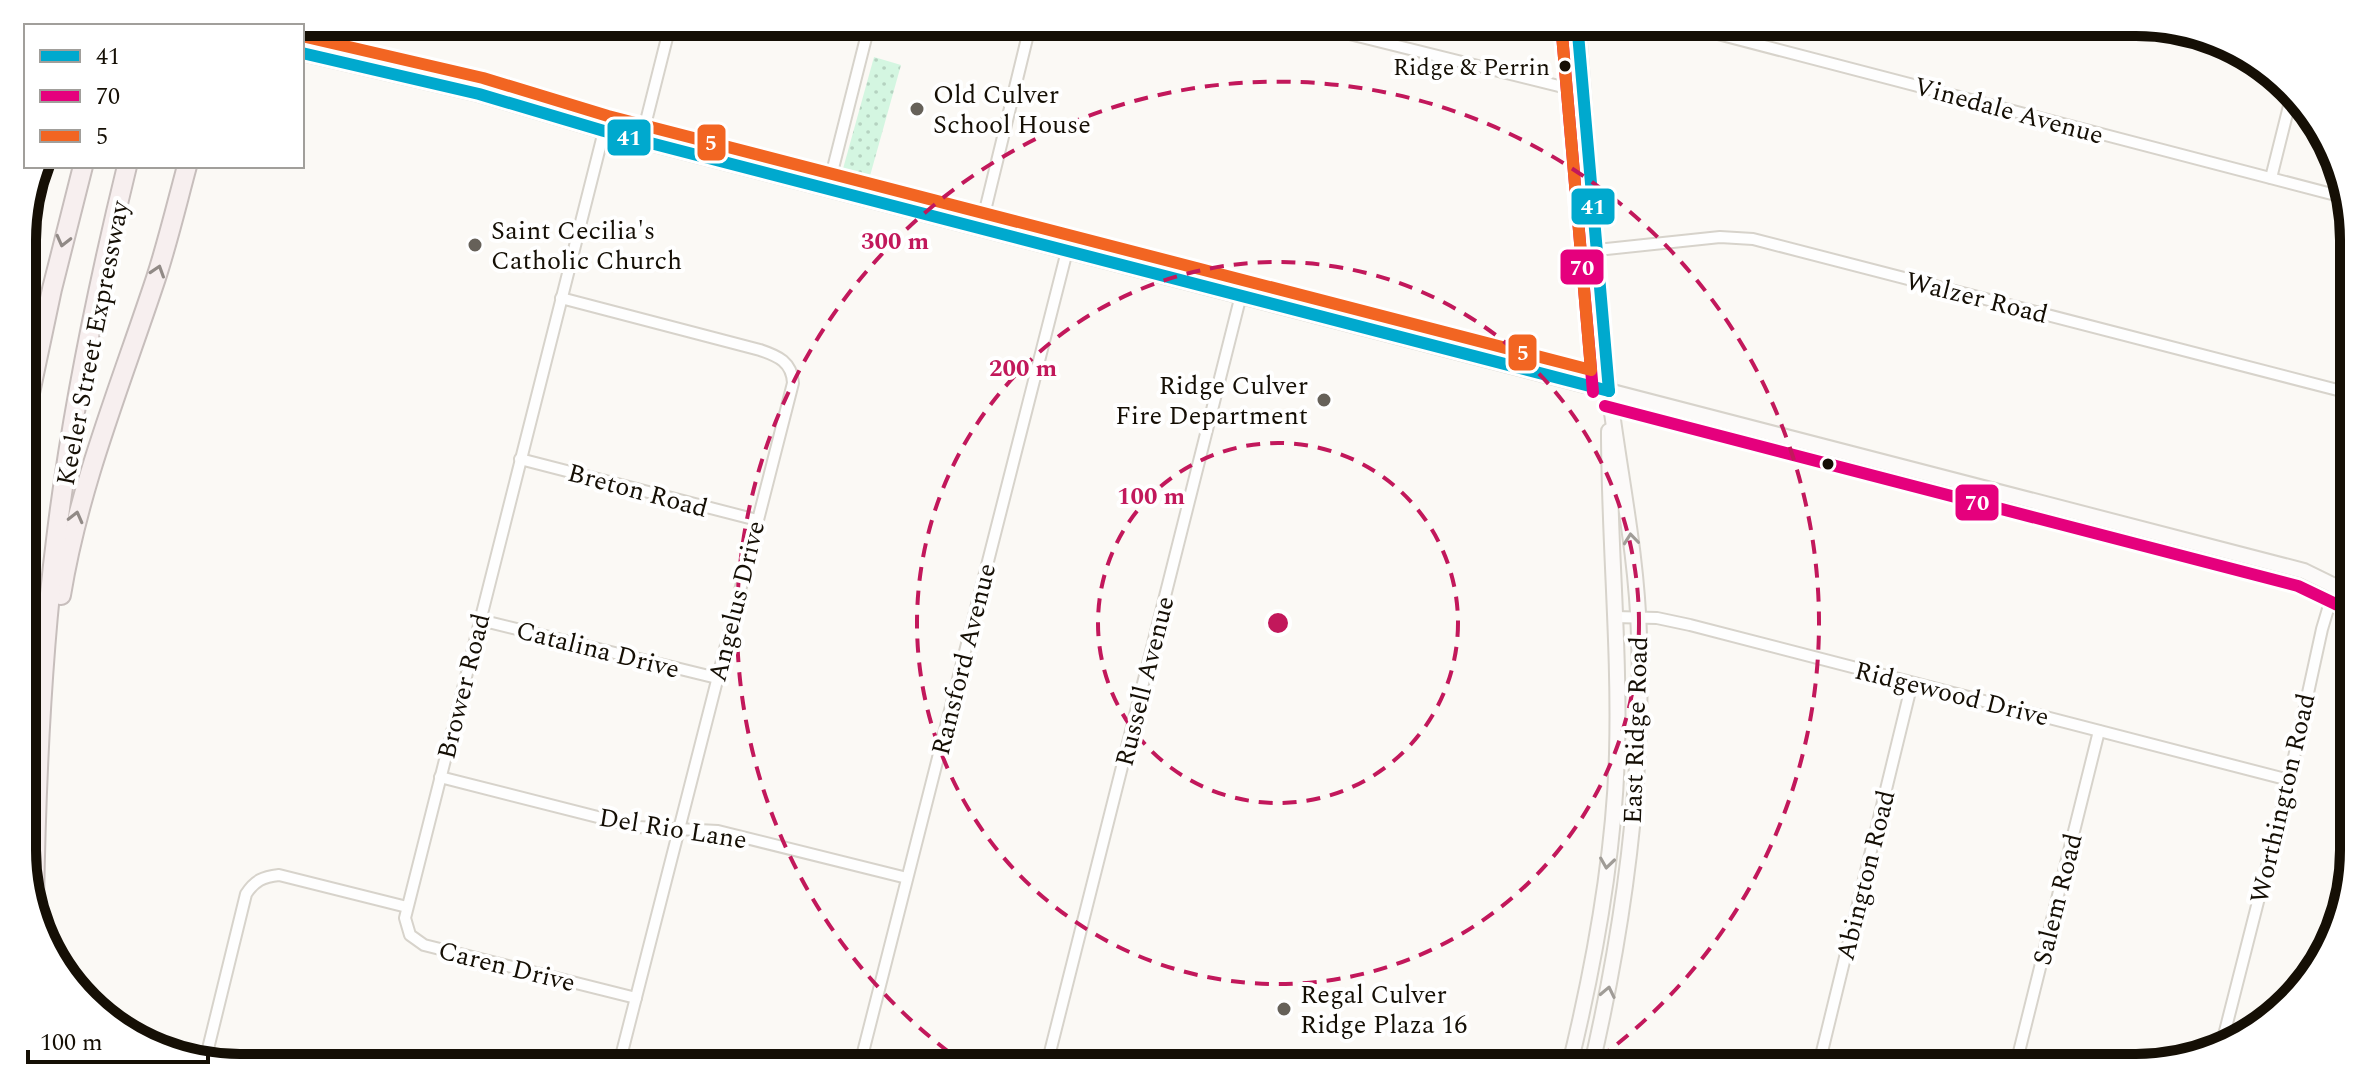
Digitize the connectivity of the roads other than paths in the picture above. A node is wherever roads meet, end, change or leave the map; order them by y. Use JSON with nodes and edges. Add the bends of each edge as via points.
{"nodes":[{"id":1,"x":667,"y":36,"type":"edge"},
{"id":2,"x":866,"y":36,"type":"edge"},
{"id":3,"x":1028,"y":36,"type":"edge"},
{"id":4,"x":1357,"y":36,"type":"edge"},
{"id":5,"x":1578,"y":36,"type":"edge"},
{"id":6,"x":1726,"y":36,"type":"edge"},
{"id":7,"x":304,"y":53,"type":"edge"},
{"id":8,"x":1583,"y":92,"type":"junction"},
{"id":9,"x":2289,"y":106,"type":"edge"},
{"id":10,"x":604,"y":131,"type":"junction"},
{"id":11,"x":641,"y":141,"type":"junction"},
{"id":12,"x":82,"y":168,"type":"edge"},
{"id":13,"x":127,"y":168,"type":"edge"},
{"id":14,"x":186,"y":168,"type":"edge"},
{"id":15,"x":2271,"y":178,"type":"junction"},
{"id":16,"x":828,"y":188,"type":"junction"},
{"id":17,"x":2334,"y":195,"type":"edge"},
{"id":18,"x":981,"y":227,"type":"junction"},
{"id":19,"x":1597,"y":250,"type":"junction"},
{"id":20,"x":1067,"y":251,"type":"junction"},
{"id":21,"x":1241,"y":295,"type":"junction"},
{"id":22,"x":561,"y":298,"type":"junction"},
{"id":23,"x":36,"y":365,"type":"edge"},
{"id":24,"x":1609,"y":391,"type":"junction"},
{"id":25,"x":2340,"y":391,"type":"edge"},
{"id":26,"x":520,"y":459,"type":"junction"},
{"id":27,"x":757,"y":520,"type":"junction"},
{"id":28,"x":2340,"y":581,"type":"edge"},
{"id":29,"x":2337,"y":586,"type":"junction"},
{"id":30,"x":2340,"y":588,"type":"edge"},
{"id":31,"x":1614,"y":617,"type":"junction"},
{"id":32,"x":1638,"y":617,"type":"junction"},
{"id":33,"x":480,"y":620,"type":"junction"},
{"id":34,"x":717,"y":678,"type":"junction"},
{"id":35,"x":1912,"y":683,"type":"junction"},
{"id":36,"x":2099,"y":731,"type":"junction"},
{"id":37,"x":41,"y":732,"type":"junction"},
{"id":38,"x":440,"y":777,"type":"junction"},
{"id":39,"x":2289,"y":780,"type":"junction"},
{"id":40,"x":678,"y":828,"type":"junction"},
{"id":41,"x":36,"y":851,"type":"edge"},
{"id":42,"x":907,"y":878,"type":"junction"},
{"id":43,"x":407,"y":907,"type":"junction"},
{"id":44,"x":636,"y":998,"type":"junction"},
{"id":45,"x":2224,"y":1034,"type":"edge"},
{"id":46,"x":207,"y":1051,"type":"edge"},
{"id":47,"x":622,"y":1054,"type":"edge"},
{"id":48,"x":863,"y":1054,"type":"edge"},
{"id":49,"x":1050,"y":1054,"type":"edge"},
{"id":50,"x":1572,"y":1054,"type":"edge"},
{"id":51,"x":1594,"y":1054,"type":"edge"},
{"id":52,"x":1821,"y":1054,"type":"edge"},
{"id":53,"x":2018,"y":1054,"type":"edge"}],
"edges":[{"from":1,"to":11,"type":"street"},
{"from":2,"to":16,"type":"street"},
{"from":3,"to":18,"type":"street"},
{"from":4,"to":8,"type":"street"},
{"from":5,"to":8,"type":"main road","name":"East Ridge Road"},
{"from":6,"to":15,"type":"street","name":"Vinedale Avenue"},
{"from":7,"to":10,"type":"main road","via":[[479,94]]},
{"from":8,"to":19,"type":"main road","name":"East Ridge Road"},
{"from":9,"to":15,"type":"street"},
{"from":10,"to":11,"type":"main road"},
{"from":10,"to":22,"type":"street","name":"Brower Road"},
{"from":11,"to":16,"type":"main road"},
{"from":12,"to":23,"type":"highway","name":"Keeler Street Expressway","one_way":true},
{"from":13,"to":37,"type":"highway","name":"Keeler Street Expressway","via":[[69,448],[52,569]]},
{"from":37,"to":14,"type":"highway","one_way":true,"via":[[77,515],[162,259]]},
{"from":15,"to":17,"type":"street","name":"Vinedale Avenue"},
{"from":16,"to":18,"type":"main road"},
{"from":18,"to":20,"type":"main road"},
{"from":19,"to":24,"type":"main road","name":"East Ridge Road"},
{"from":19,"to":25,"type":"street","name":"Walzer Road","via":[[1720,237],[1753,239]]},
{"from":20,"to":21,"type":"main road"},
{"from":20,"to":42,"type":"street","name":"Ransford Avenue"},
{"from":21,"to":24,"type":"main road"},
{"from":21,"to":49,"type":"street","name":"Russell Avenue"},
{"from":22,"to":26,"type":"street","name":"Brower Road"},
{"from":22,"to":27,"type":"street","name":"Angelus Drive","via":[[760,350],[784,361],[793,383]]},
{"from":24,"to":29,"type":"main road","via":[[2304,571]]},
{"from":24,"to":31,"type":"main road","name":"East Ridge Road"},
{"from":32,"to":24,"type":"main road","name":"East Ridge Road","one_way":true,"via":[[1627,499]]},
{"from":26,"to":27,"type":"street","name":"Breton Road"},
{"from":26,"to":33,"type":"street","name":"Brower Road"},
{"from":27,"to":34,"type":"street","name":"Angelus Drive"},
{"from":28,"to":29,"type":"street","name":"Worthington Road"},
{"from":29,"to":30,"type":"main road"},
{"from":29,"to":39,"type":"street","name":"Worthington Road","via":[[2322,629]]},
{"from":31,"to":32,"type":"street","name":"Ridgewood Drive"},
{"from":31,"to":50,"type":"main road","name":"East Ridge Road","one_way":true,"via":[[1617,738],[1612,820]]},
{"from":32,"to":35,"type":"street","name":"Ridgewood Drive","via":[[1690,625]]},
{"from":51,"to":32,"type":"main road","name":"East Ridge Road","one_way":true,"via":[[1630,848],[1639,724]]},
{"from":33,"to":34,"type":"street","name":"Catalina Drive"},
{"from":33,"to":38,"type":"street","name":"Brower Road"},
{"from":34,"to":40,"type":"street","name":"Angelus Drive"},
{"from":35,"to":36,"type":"street","name":"Ridgewood Drive"},
{"from":35,"to":52,"type":"street","name":"Abington Road"},
{"from":36,"to":39,"type":"street","name":"Ridgewood Drive"},
{"from":36,"to":53,"type":"street","name":"Salem Road"},
{"from":37,"to":41,"type":"highway","name":"Keeler Street Expressway"},
{"from":38,"to":40,"type":"street","name":"Del Rio Lane","via":[[637,827]]},
{"from":38,"to":43,"type":"street","name":"Brower Road"},
{"from":39,"to":45,"type":"street","name":"Worthington Road"},
{"from":40,"to":42,"type":"street","name":"Del Rio Lane","via":[[718,831]]},
{"from":40,"to":44,"type":"street","name":"Angelus Drive"},
{"from":42,"to":48,"type":"street","name":"Ransford Avenue"},
{"from":43,"to":44,"type":"street","name":"Caren Drive","via":[[405,927],[424,945]]},
{"from":43,"to":46,"type":"street","via":[[279,875],[254,882],[246,894]]},
{"from":44,"to":47,"type":"street","name":"Angelus Drive"}]}
